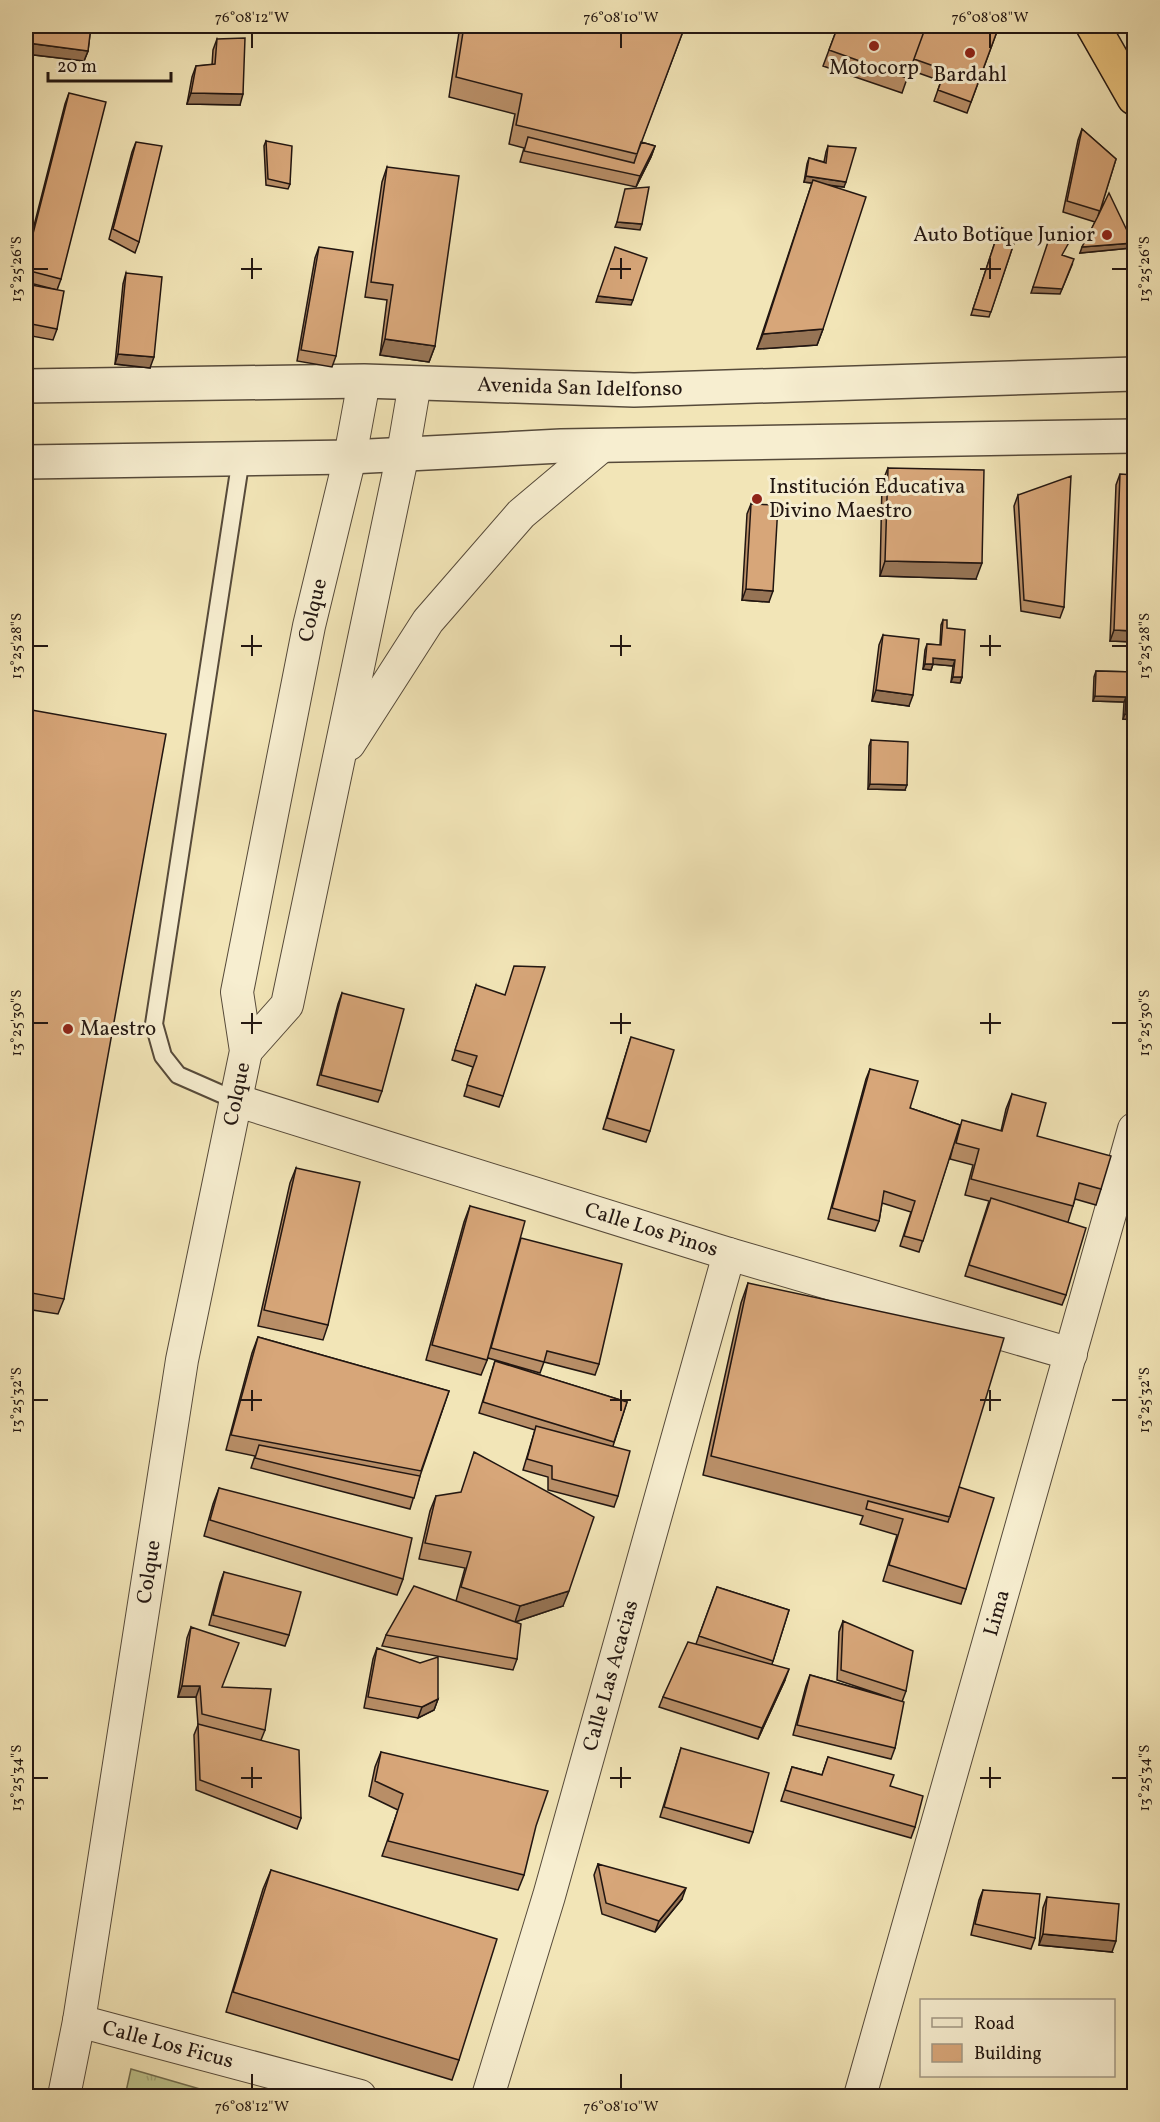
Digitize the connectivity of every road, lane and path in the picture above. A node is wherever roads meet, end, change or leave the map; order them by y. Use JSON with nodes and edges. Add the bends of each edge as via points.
{"nodes":[{"id":1,"x":1093,"y":26,"type":"edge"},
{"id":2,"x":1134,"y":98,"type":"edge"},
{"id":3,"x":1134,"y":374,"type":"edge"},
{"id":4,"x":364,"y":381,"type":"junction"},
{"id":5,"x":415,"y":383,"type":"junction"},
{"id":6,"x":26,"y":386,"type":"edge"},
{"id":7,"x":1134,"y":436,"type":"edge"},
{"id":8,"x":603,"y":445,"type":"junction"},
{"id":9,"x":403,"y":453,"type":"junction"},
{"id":10,"x":350,"y":457,"type":"junction"},
{"id":11,"x":241,"y":458,"type":"junction"},
{"id":12,"x":26,"y":462,"type":"edge"},
{"id":13,"x":339,"y":760,"type":"junction"},
{"id":14,"x":246,"y":1051,"type":"junction"},
{"id":15,"x":235,"y":1100,"type":"junction"},
{"id":16,"x":1134,"y":1129,"type":"edge"},
{"id":17,"x":729,"y":1254,"type":"junction"},
{"id":18,"x":1071,"y":1354,"type":"junction"},
{"id":19,"x":79,"y":2020,"type":"junction"},
{"id":20,"x":64,"y":2097,"type":"edge"},
{"id":21,"x":360,"y":2097,"type":"edge"},
{"id":22,"x":488,"y":2097,"type":"edge"},
{"id":23,"x":860,"y":2097,"type":"edge"}],
"edges":[{"from":1,"to":2,"type":"highway"},
{"from":3,"to":5,"type":"street","name":"Avenida San Idelfonso","via":[[634,390]]},
{"from":4,"to":5,"type":"street","name":"Avenida San Idelfonso"},
{"from":4,"to":6,"type":"street","name":"Avenida San Idelfonso"},
{"from":4,"to":10,"type":"street","name":"Colque"},
{"from":5,"to":9,"type":"street","name":"Colque"},
{"from":7,"to":8,"type":"street"},
{"from":8,"to":9,"type":"street"},
{"from":8,"to":13,"type":"street","name":"Colque","via":[[521,514],[428,621]]},
{"from":9,"to":10,"type":"street"},
{"from":9,"to":13,"type":"street","name":"Colque"},
{"from":10,"to":11,"type":"street"},
{"from":10,"to":14,"type":"street","name":"Colque","via":[[309,626],[237,992]]},
{"from":11,"to":12,"type":"street"},
{"from":11,"to":15,"type":"lane","via":[[154,1024],[163,1056],[178,1075]]},
{"from":13,"to":14,"type":"street","name":"Colque","via":[[287,1005]]},
{"from":14,"to":15,"type":"street","name":"Colque"},
{"from":15,"to":17,"type":"street","name":"Calle Los Pinos"},
{"from":15,"to":19,"type":"street","name":"Colque","via":[[182,1360]]},
{"from":16,"to":18,"type":"street","name":"Lima"},
{"from":17,"to":18,"type":"street","name":"Calle Los Pinos"},
{"from":17,"to":22,"type":"street","name":"Calle Las Acacias","via":[[549,1896]]},
{"from":18,"to":23,"type":"street","name":"Lima"},
{"from":19,"to":20,"type":"street","name":"Colque"},
{"from":19,"to":21,"type":"street","name":"Calle Los Ficus"}]}
